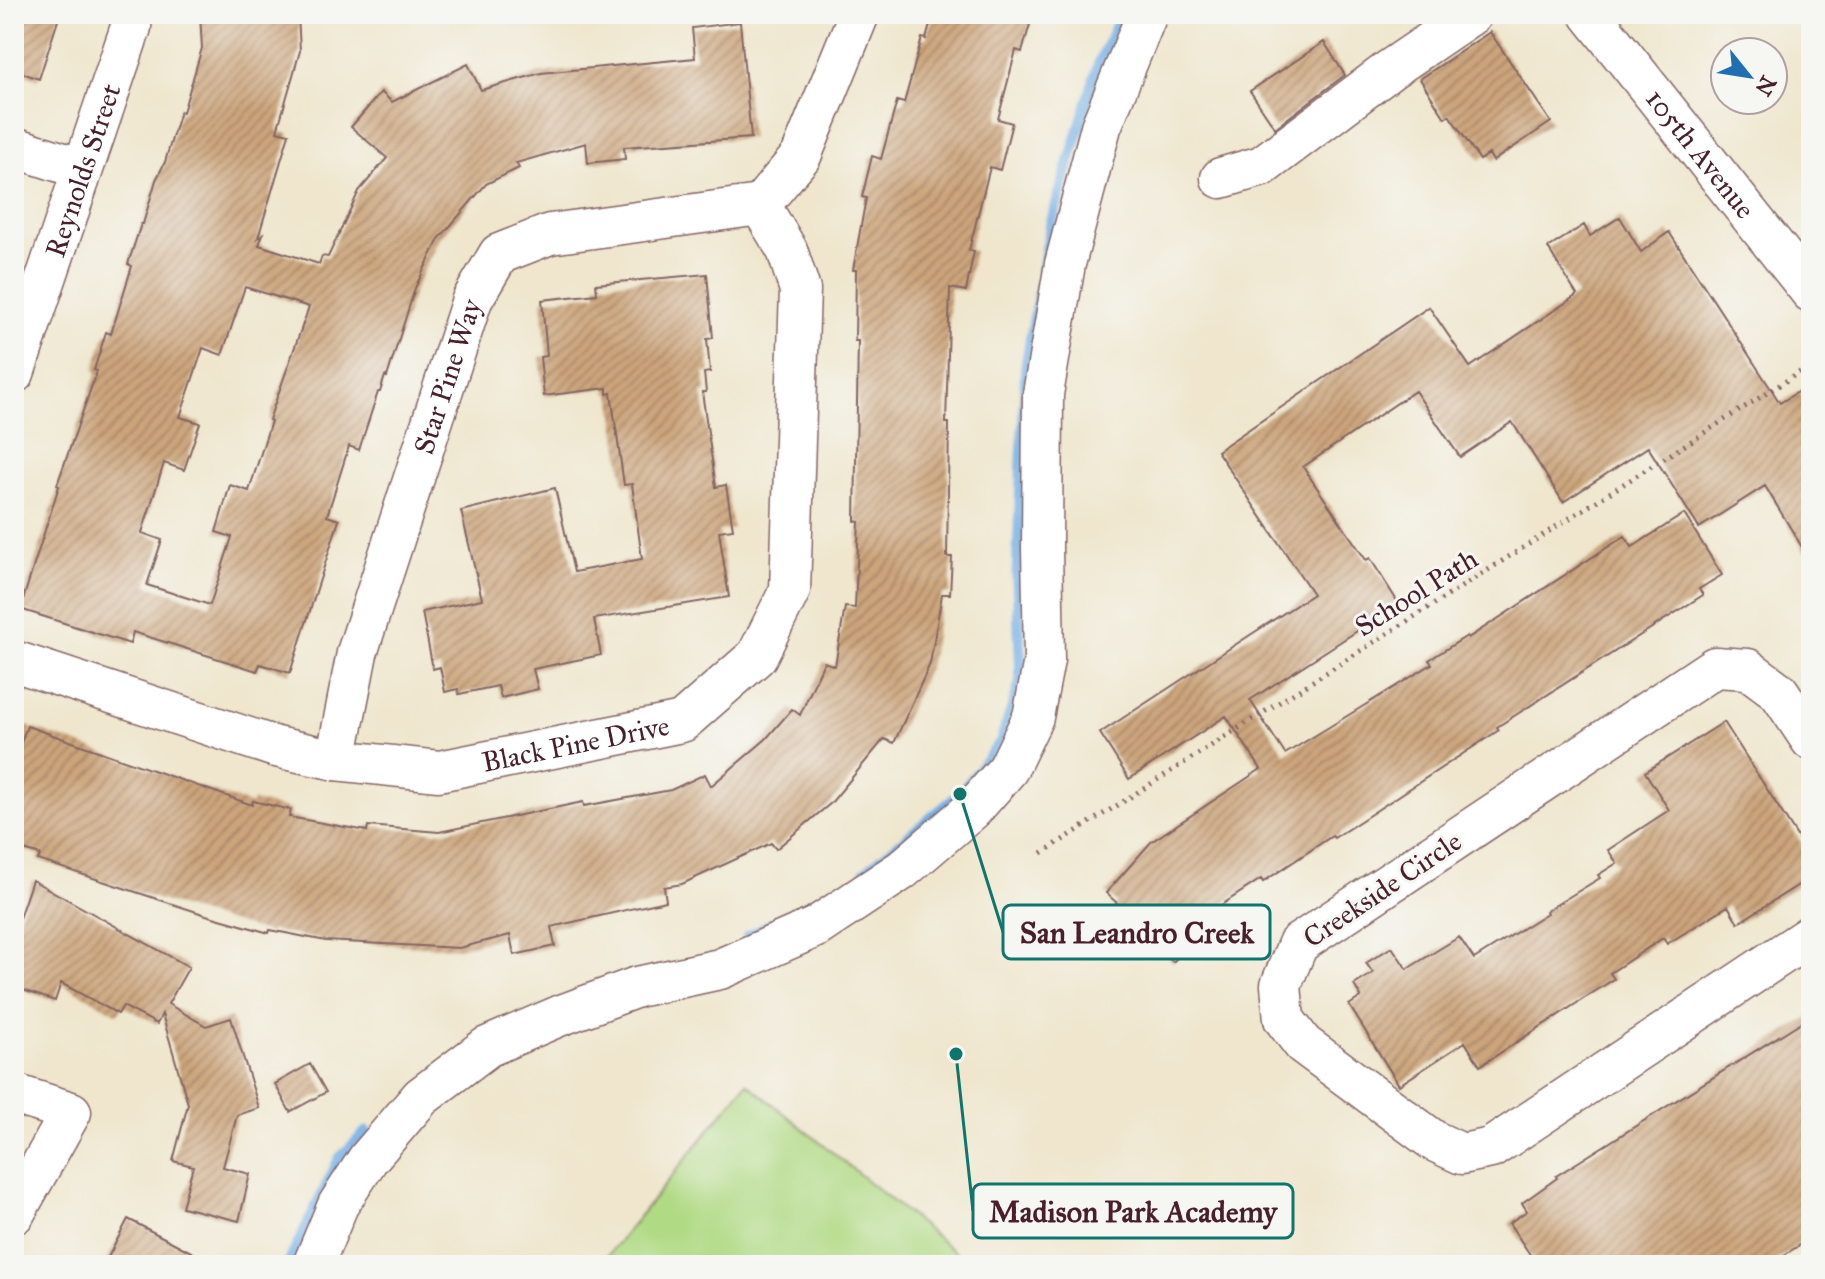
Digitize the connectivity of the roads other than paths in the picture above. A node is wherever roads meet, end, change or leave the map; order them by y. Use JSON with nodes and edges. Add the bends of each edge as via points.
{"nodes":[{"id":1,"x":132,"y":14,"type":"edge"},
{"id":2,"x":859,"y":14,"type":"edge"},
{"id":3,"x":1147,"y":14,"type":"edge"},
{"id":4,"x":1472,"y":14,"type":"edge"},
{"id":5,"x":1590,"y":14,"type":"edge"},
{"id":6,"x":14,"y":147,"type":"edge"},
{"id":7,"x":82,"y":169,"type":"junction"},
{"id":8,"x":1221,"y":178,"type":"dead end"},
{"id":9,"x":760,"y":205,"type":"junction"},
{"id":10,"x":1811,"y":292,"type":"edge"},
{"id":11,"x":14,"y":373,"type":"edge"},
{"id":12,"x":14,"y":661,"type":"edge"},
{"id":13,"x":1811,"y":740,"type":"edge"},
{"id":14,"x":336,"y":760,"type":"junction"},
{"id":15,"x":1811,"y":935,"type":"edge"},
{"id":16,"x":14,"y":1094,"type":"edge"},
{"id":17,"x":14,"y":1214,"type":"edge"},
{"id":18,"x":313,"y":1265,"type":"edge"}],
"edges":[{"from":1,"to":7,"type":"street","name":"Reynolds Street"},
{"from":2,"to":9,"type":"street","via":[[801,156]]},
{"from":3,"to":18,"type":"street","via":[[1101,127],[1065,264],[1043,394],[1044,660],[1033,717],[1008,769],[972,810],[902,870],[816,927],[720,969],[637,987],[487,1047],[421,1097],[368,1159],[338,1205]]},
{"from":4,"to":8,"type":"street","via":[[1262,166]]},
{"from":5,"to":10,"type":"street","name":"105th Avenue"},
{"from":6,"to":7,"type":"street"},
{"from":7,"to":11,"type":"street","name":"Reynolds Street"},
{"from":9,"to":14,"type":"street","name":"Star Pine Way","via":[[550,234],[499,254],[472,300],[357,653]]},
{"from":9,"to":14,"type":"street","name":"Black Pine Drive","via":[[787,250],[800,290],[790,590],[757,656],[682,722],[439,771]]},
{"from":12,"to":14,"type":"street","name":"Black Pine Drive","via":[[276,747]]},
{"from":13,"to":15,"type":"street","name":"Creekside Circle","via":[[1779,692],[1748,669],[1715,667],[1298,944],[1281,985],[1284,1019],[1303,1044],[1434,1141],[1462,1154],[1491,1148]]},
{"from":16,"to":17,"type":"street","via":[[71,1112]]}]}
